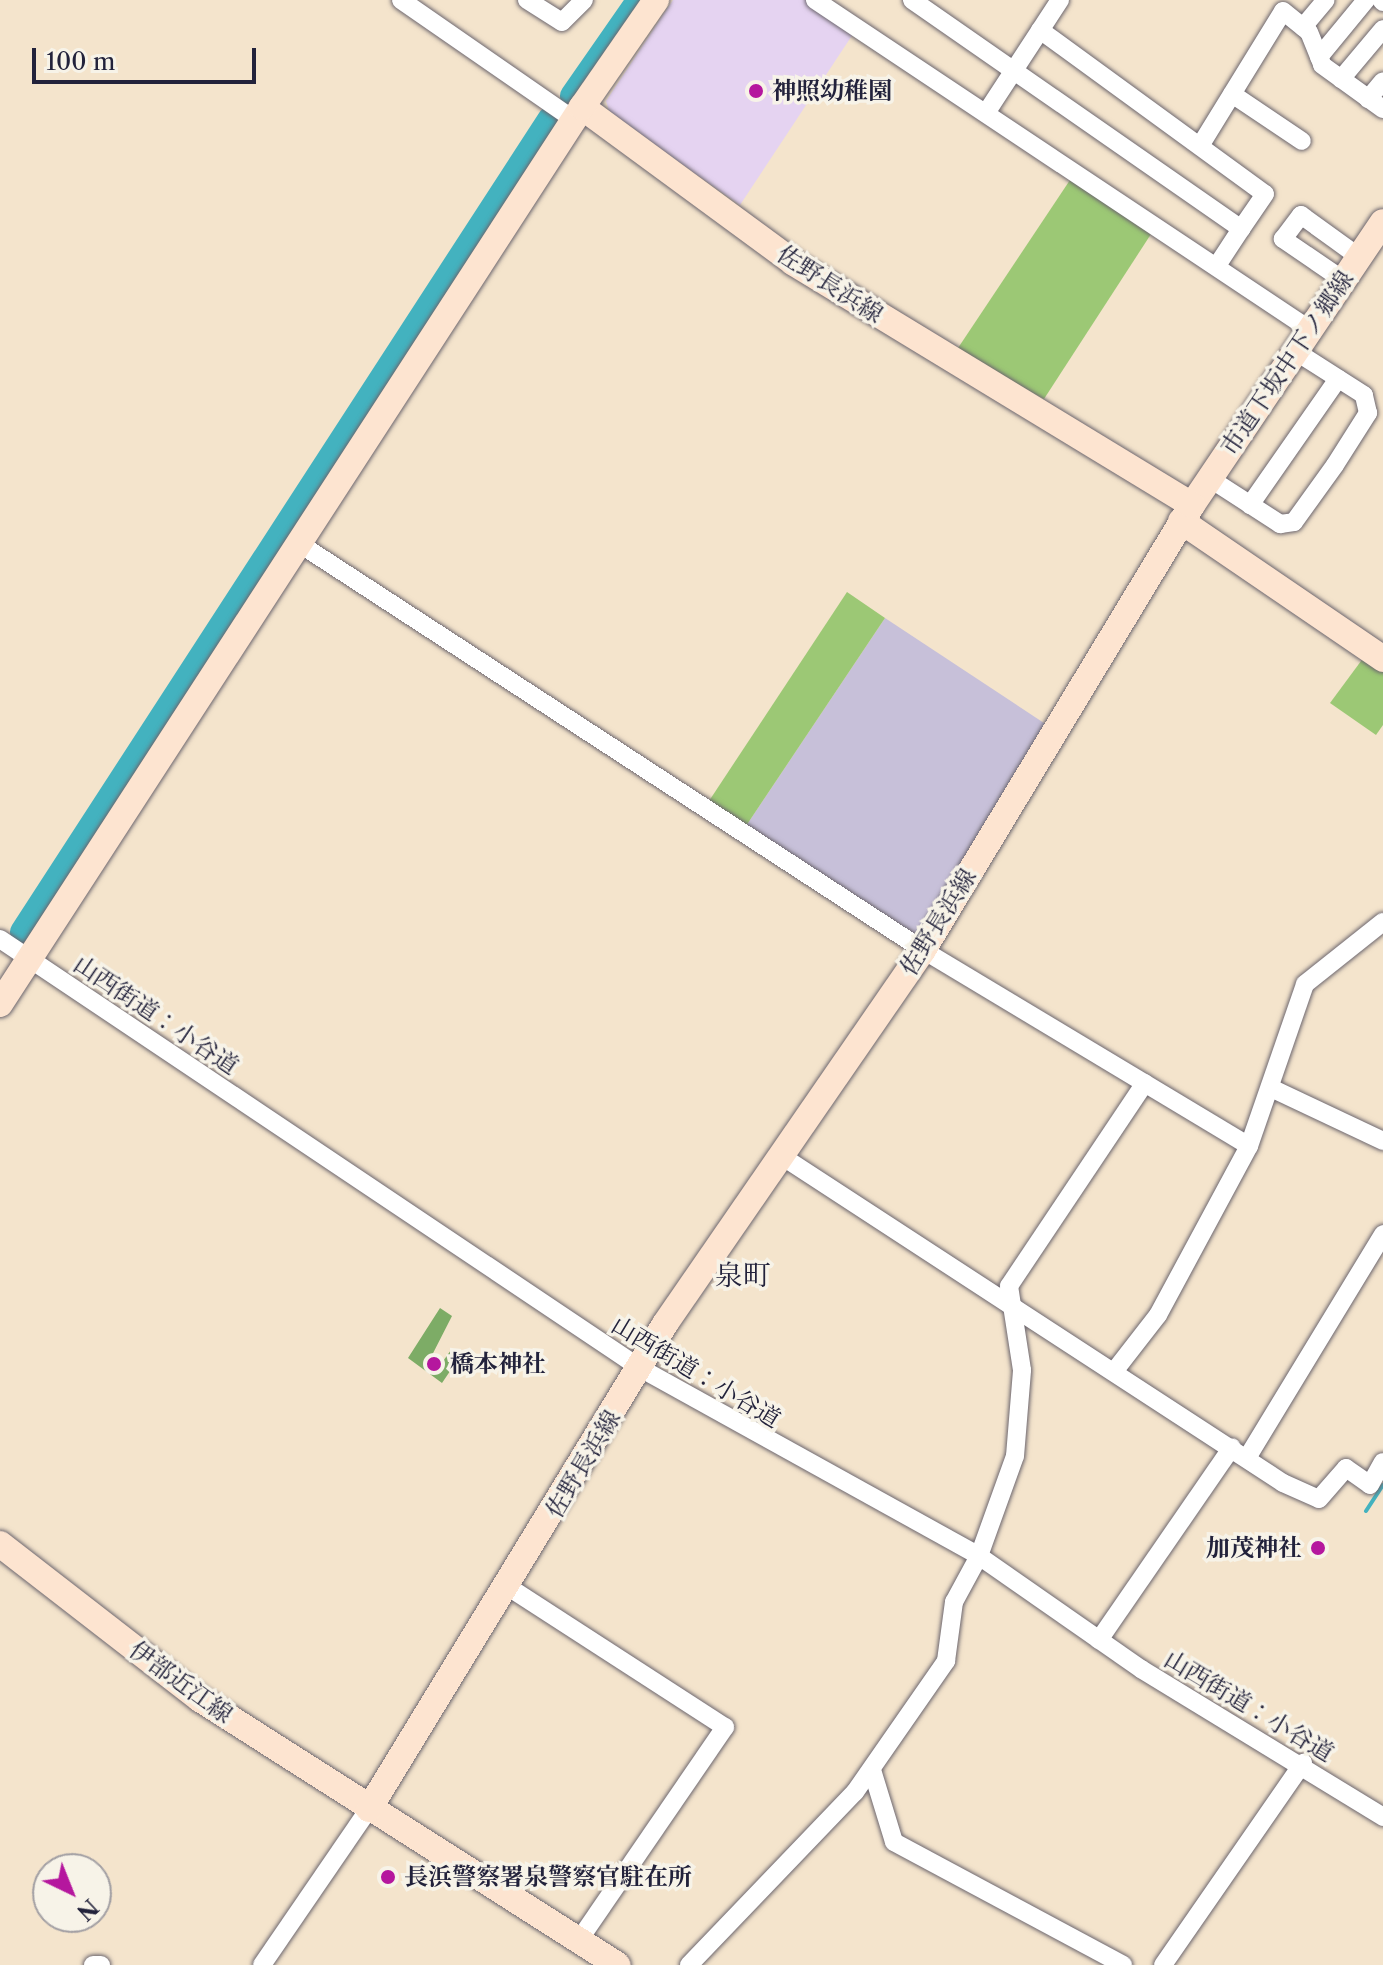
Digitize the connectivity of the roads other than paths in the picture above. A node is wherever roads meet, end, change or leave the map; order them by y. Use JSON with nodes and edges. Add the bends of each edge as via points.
{"nodes":[{"id":1,"x":401,"y":0,"type":"edge"},
{"id":2,"x":527,"y":0,"type":"edge"},
{"id":3,"x":584,"y":0,"type":"edge"},
{"id":4,"x":656,"y":0,"type":"edge"},
{"id":5,"x":815,"y":0,"type":"edge"},
{"id":6,"x":912,"y":0,"type":"edge"},
{"id":7,"x":1060,"y":0,"type":"edge"},
{"id":8,"x":1326,"y":0,"type":"edge"},
{"id":9,"x":1366,"y":0,"type":"edge"},
{"id":10,"x":1303,"y":27,"type":"junction"},
{"id":11,"x":1383,"y":29,"type":"edge"},
{"id":12,"x":1040,"y":30,"type":"junction"},
{"id":13,"x":1319,"y":57,"type":"junction"},
{"id":14,"x":1016,"y":68,"type":"junction"},
{"id":15,"x":1341,"y":79,"type":"junction"},
{"id":16,"x":1383,"y":81,"type":"edge"},
{"id":17,"x":1232,"y":94,"type":"junction"},
{"id":18,"x":1376,"y":104,"type":"edge"},
{"id":19,"x":578,"y":113,"type":"junction"},
{"id":20,"x":986,"y":113,"type":"junction"},
{"id":21,"x":1302,"y":141,"type":"dead end"},
{"id":22,"x":1200,"y":146,"type":"junction"},
{"id":23,"x":1383,"y":222,"type":"edge"},
{"id":24,"x":1241,"y":229,"type":"junction"},
{"id":25,"x":1359,"y":257,"type":"junction"},
{"id":26,"x":1218,"y":264,"type":"junction"},
{"id":27,"x":1343,"y":280,"type":"junction"},
{"id":28,"x":1302,"y":340,"type":"junction"},
{"id":29,"x":1338,"y":379,"type":"junction"},
{"id":30,"x":1209,"y":478,"type":"junction"},
{"id":31,"x":1250,"y":505,"type":"junction"},
{"id":32,"x":1186,"y":513,"type":"junction"},
{"id":33,"x":300,"y":544,"type":"junction"},
{"id":34,"x":1383,"y":659,"type":"edge"},
{"id":35,"x":1383,"y":922,"type":"edge"},
{"id":36,"x":0,"y":939,"type":"edge"},
{"id":37,"x":923,"y":950,"type":"junction"},
{"id":38,"x":30,"y":959,"type":"junction"},
{"id":39,"x":0,"y":1004,"type":"edge"},
{"id":40,"x":1145,"y":1083,"type":"junction"},
{"id":41,"x":1273,"y":1089,"type":"junction"},
{"id":42,"x":1383,"y":1141,"type":"edge"},
{"id":43,"x":1249,"y":1146,"type":"junction"},
{"id":44,"x":780,"y":1155,"type":"junction"},
{"id":45,"x":1383,"y":1234,"type":"edge"},
{"id":46,"x":1378,"y":1256,"type":"edge"},
{"id":47,"x":1008,"y":1298,"type":"junction"},
{"id":48,"x":640,"y":1368,"type":"junction"},
{"id":49,"x":1116,"y":1369,"type":"junction"},
{"id":50,"x":1239,"y":1452,"type":"junction"},
{"id":51,"x":1383,"y":1462,"type":"edge"},
{"id":52,"x":0,"y":1544,"type":"edge"},
{"id":53,"x":979,"y":1556,"type":"junction"},
{"id":54,"x":510,"y":1588,"type":"junction"},
{"id":55,"x":1099,"y":1640,"type":"junction"},
{"id":56,"x":1303,"y":1763,"type":"junction"},
{"id":57,"x":872,"y":1770,"type":"junction"},
{"id":58,"x":369,"y":1809,"type":"junction"},
{"id":59,"x":1383,"y":1817,"type":"edge"},
{"id":60,"x":578,"y":1942,"type":"junction"},
{"id":61,"x":93,"y":1965,"type":"edge"},
{"id":62,"x":101,"y":1965,"type":"edge"},
{"id":63,"x":262,"y":1965,"type":"edge"},
{"id":64,"x":617,"y":1965,"type":"edge"},
{"id":65,"x":689,"y":1965,"type":"edge"},
{"id":66,"x":1123,"y":1965,"type":"edge"},
{"id":67,"x":1163,"y":1965,"type":"edge"}],
"edges":[{"from":1,"to":19,"type":"street"},
{"from":2,"to":3,"type":"street","via":[[562,22]]},
{"from":4,"to":19,"type":"main road"},
{"from":5,"to":20,"type":"street"},
{"from":6,"to":14,"type":"street"},
{"from":7,"to":12,"type":"street"},
{"from":8,"to":10,"type":"street"},
{"from":9,"to":13,"type":"street"},
{"from":10,"to":13,"type":"street"},
{"from":10,"to":17,"type":"street","via":[[1283,11]]},
{"from":11,"to":15,"type":"street"},
{"from":12,"to":14,"type":"street"},
{"from":12,"to":22,"type":"street"},
{"from":13,"to":15,"type":"street"},
{"from":14,"to":20,"type":"street"},
{"from":14,"to":24,"type":"street"},
{"from":15,"to":18,"type":"street"},
{"from":16,"to":18,"type":"street"},
{"from":17,"to":21,"type":"street"},
{"from":17,"to":22,"type":"street"},
{"from":19,"to":32,"type":"main road","name":"佐野長浜線","via":[[793,262]]},
{"from":19,"to":33,"type":"main road"},
{"from":20,"to":26,"type":"street"},
{"from":22,"to":24,"type":"street","via":[[1265,194]]},
{"from":23,"to":25,"type":"main road","name":"市道下坂中下ノ郷線"},
{"from":24,"to":26,"type":"street"},
{"from":25,"to":27,"type":"main road","name":"市道下坂中下ノ郷線"},
{"from":25,"to":27,"type":"street","via":[[1301,215],[1283,239]]},
{"from":26,"to":28,"type":"street"},
{"from":27,"to":28,"type":"main road","name":"市道下坂中下ノ郷線"},
{"from":28,"to":29,"type":"street"},
{"from":28,"to":30,"type":"main road","name":"市道下坂中下ノ郷線"},
{"from":29,"to":31,"type":"street"},
{"from":29,"to":31,"type":"street","via":[[1364,395],[1368,413],[1335,465],[1294,522],[1280,524]]},
{"from":30,"to":31,"type":"street"},
{"from":30,"to":32,"type":"main road","name":"市道下坂中下ノ郷線"},
{"from":32,"to":34,"type":"main road"},
{"from":32,"to":37,"type":"main road","name":"佐野長浜線"},
{"from":33,"to":37,"type":"street"},
{"from":33,"to":38,"type":"main road"},
{"from":35,"to":41,"type":"street","via":[[1305,984]]},
{"from":36,"to":38,"type":"street","name":"山西街道：小谷道"},
{"from":37,"to":40,"type":"street"},
{"from":37,"to":44,"type":"main road","name":"佐野長浜線"},
{"from":38,"to":39,"type":"main road"},
{"from":38,"to":48,"type":"street","name":"山西街道：小谷道"},
{"from":40,"to":43,"type":"street"},
{"from":40,"to":47,"type":"street"},
{"from":41,"to":42,"type":"street"},
{"from":41,"to":43,"type":"street"},
{"from":43,"to":49,"type":"street","via":[[1158,1315]]},
{"from":44,"to":47,"type":"street"},
{"from":44,"to":48,"type":"main road","name":"佐野長浜線"},
{"from":45,"to":46,"type":"street"},
{"from":46,"to":50,"type":"street"},
{"from":47,"to":49,"type":"street"},
{"from":47,"to":53,"type":"street","via":[[1022,1370],[1015,1456]]},
{"from":48,"to":53,"type":"street","name":"山西街道：小谷道"},
{"from":48,"to":54,"type":"main road","name":"佐野長浜線"},
{"from":49,"to":50,"type":"street"},
{"from":50,"to":51,"type":"street","via":[[1319,1499],[1346,1468],[1370,1485]]},
{"from":50,"to":55,"type":"street"},
{"from":52,"to":58,"type":"main road","name":"伊部近江線","via":[[200,1699]]},
{"from":53,"to":55,"type":"street","name":"山西街道：小谷道"},
{"from":53,"to":57,"type":"street","via":[[954,1602],[946,1661]]},
{"from":54,"to":58,"type":"main road","name":"佐野長浜線"},
{"from":54,"to":60,"type":"street","via":[[725,1727]]},
{"from":55,"to":56,"type":"street","name":"山西街道：小谷道"},
{"from":56,"to":59,"type":"street","name":"山西街道：小谷道"},
{"from":56,"to":67,"type":"street"},
{"from":57,"to":65,"type":"street"},
{"from":57,"to":66,"type":"street","via":[[894,1842]]},
{"from":58,"to":60,"type":"main road"},
{"from":58,"to":63,"type":"street"},
{"from":60,"to":64,"type":"main road"},
{"from":61,"to":62,"type":"street"}]}
